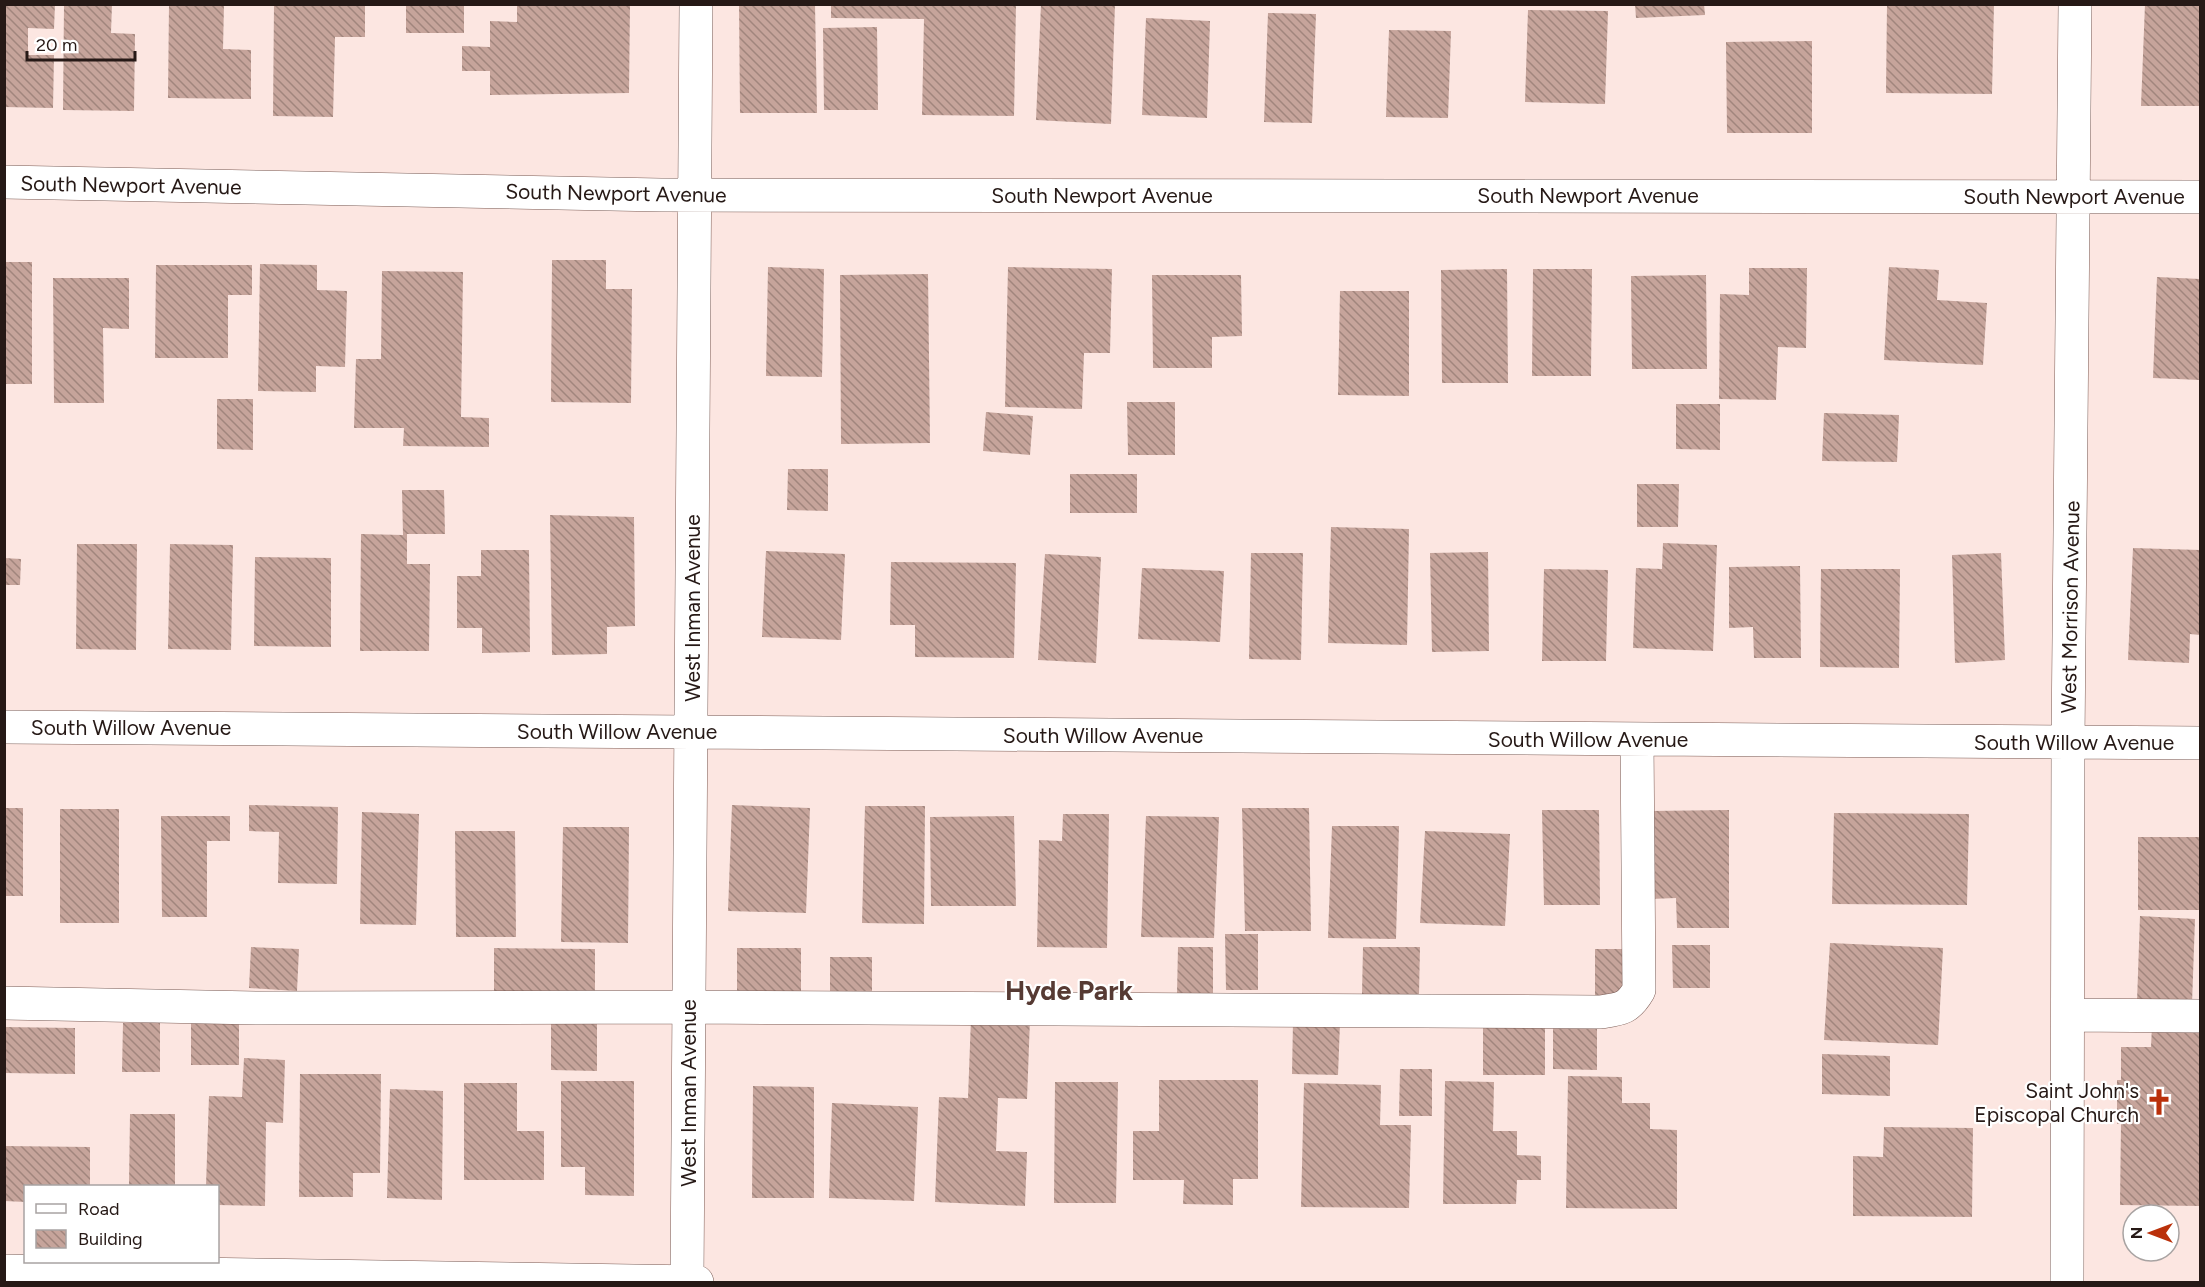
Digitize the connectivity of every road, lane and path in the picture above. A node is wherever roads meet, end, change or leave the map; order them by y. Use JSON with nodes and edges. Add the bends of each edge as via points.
{"nodes":[{"id":1,"x":696,"y":4,"type":"edge"},
{"id":2,"x":2075,"y":4,"type":"edge"},
{"id":3,"x":4,"y":183,"type":"edge"},
{"id":4,"x":694,"y":195,"type":"junction"},
{"id":5,"x":2074,"y":196,"type":"junction"},
{"id":6,"x":2200,"y":197,"type":"edge"},
{"id":7,"x":4,"y":727,"type":"edge"},
{"id":8,"x":691,"y":731,"type":"junction"},
{"id":9,"x":1637,"y":739,"type":"junction"},
{"id":10,"x":2068,"y":743,"type":"junction"},
{"id":11,"x":2200,"y":743,"type":"edge"},
{"id":12,"x":4,"y":1004,"type":"edge"},
{"id":13,"x":689,"y":1007,"type":"junction"},
{"id":14,"x":2068,"y":1015,"type":"junction"},
{"id":15,"x":2200,"y":1016,"type":"edge"},
{"id":16,"x":4,"y":1271,"type":"edge"},
{"id":17,"x":137,"y":1278,"type":"edge"},
{"id":18,"x":687,"y":1282,"type":"edge"},
{"id":19,"x":697,"y":1282,"type":"edge"},
{"id":20,"x":2067,"y":1282,"type":"edge"}],
"edges":[{"from":1,"to":4,"type":"street","name":"West Inman Avenue"},
{"from":2,"to":5,"type":"street","name":"West Morrison Avenue"},
{"from":3,"to":4,"type":"street","name":"South Newport Avenue"},
{"from":4,"to":5,"type":"street","name":"South Newport Avenue"},
{"from":4,"to":8,"type":"street","name":"West Inman Avenue"},
{"from":5,"to":6,"type":"street","name":"South Newport Avenue"},
{"from":5,"to":10,"type":"street","name":"West Morrison Avenue"},
{"from":7,"to":8,"type":"street","name":"South Willow Avenue"},
{"from":8,"to":9,"type":"street","name":"South Willow Avenue"},
{"from":8,"to":13,"type":"street","name":"West Inman Avenue"},
{"from":9,"to":10,"type":"street","name":"South Willow Avenue"},
{"from":9,"to":13,"type":"street","via":[[1639,990],[1631,1003],[1614,1010]]},
{"from":10,"to":11,"type":"street","name":"South Willow Avenue"},
{"from":10,"to":14,"type":"street","name":"West Morrison Avenue"},
{"from":12,"to":13,"type":"street"},
{"from":13,"to":18,"type":"street","name":"West Inman Avenue"},
{"from":14,"to":15,"type":"street"},
{"from":14,"to":20,"type":"street","name":"West Morrison Avenue"},
{"from":16,"to":17,"type":"street"},
{"from":17,"to":18,"type":"street"},
{"from":18,"to":19,"type":"street"}]}
